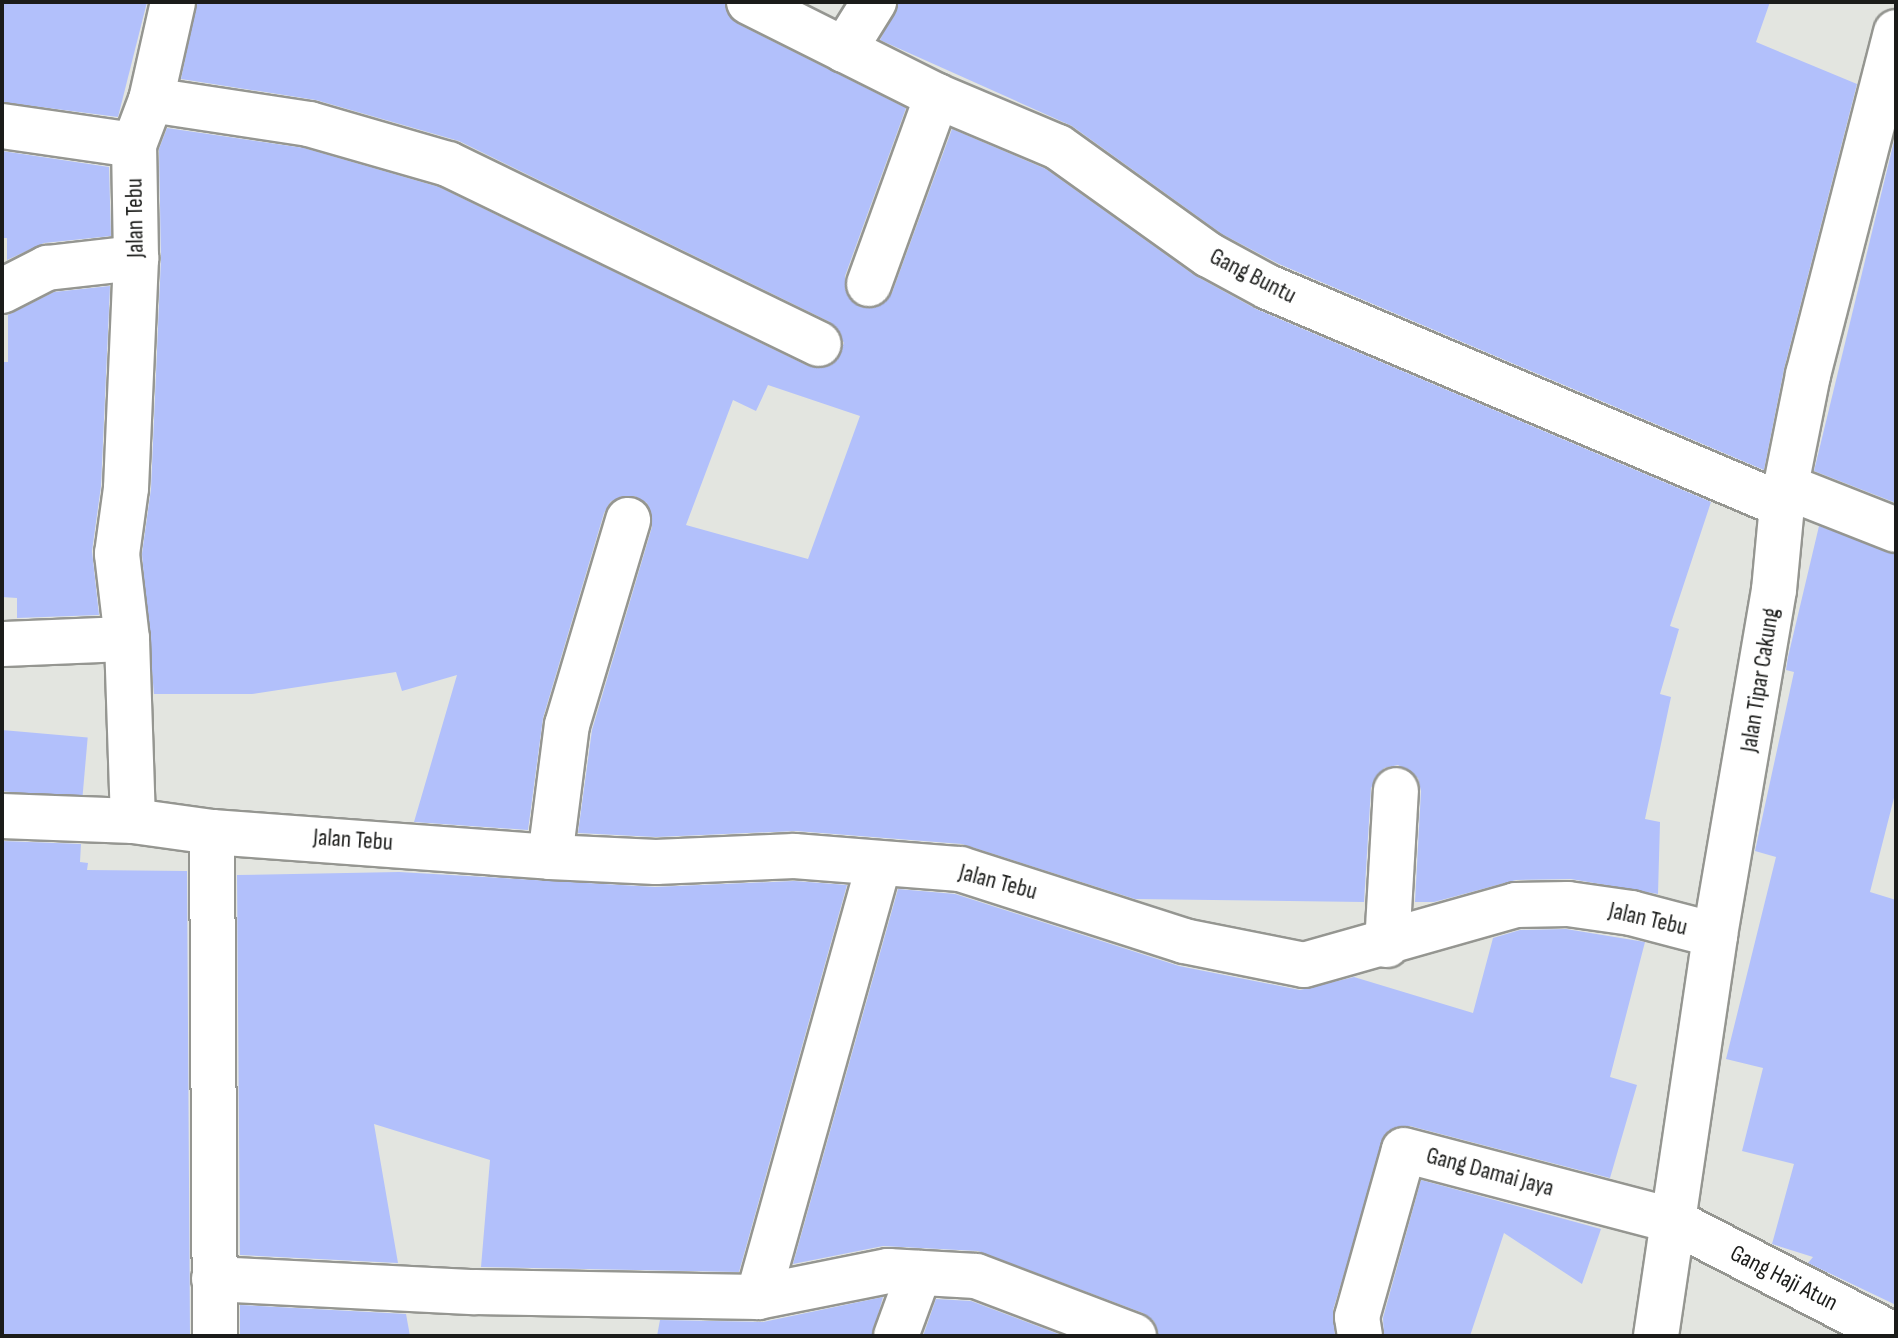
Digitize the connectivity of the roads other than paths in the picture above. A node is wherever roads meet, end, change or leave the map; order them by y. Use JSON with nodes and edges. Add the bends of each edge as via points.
{"nodes":[{"id":1,"x":173,"y":2,"type":"edge"},
{"id":2,"x":749,"y":2,"type":"edge"},
{"id":3,"x":874,"y":2,"type":"edge"},
{"id":4,"x":1896,"y":32,"type":"edge"},
{"id":5,"x":844,"y":50,"type":"junction"},
{"id":6,"x":937,"y":96,"type":"junction"},
{"id":7,"x":151,"y":100,"type":"junction"},
{"id":8,"x":2,"y":126,"type":"edge"},
{"id":9,"x":134,"y":145,"type":"junction"},
{"id":10,"x":136,"y":258,"type":"junction"},
{"id":11,"x":869,"y":284,"type":"dead end"},
{"id":12,"x":2,"y":291,"type":"edge"},
{"id":13,"x":819,"y":344,"type":"dead end"},
{"id":14,"x":1784,"y":496,"type":"junction"},
{"id":15,"x":628,"y":520,"type":"dead end"},
{"id":16,"x":1896,"y":530,"type":"edge"},
{"id":17,"x":127,"y":639,"type":"junction"},
{"id":18,"x":2,"y":644,"type":"edge"},
{"id":19,"x":1396,"y":790,"type":"dead end"},
{"id":20,"x":2,"y":816,"type":"edge"},
{"id":21,"x":133,"y":821,"type":"junction"},
{"id":22,"x":212,"y":832,"type":"junction"},
{"id":23,"x":550,"y":857,"type":"junction"},
{"id":24,"x":879,"y":865,"type":"junction"},
{"id":25,"x":1715,"y":935,"type":"junction"},
{"id":26,"x":1387,"y":945,"type":"junction"},
{"id":27,"x":1671,"y":1220,"type":"junction"},
{"id":28,"x":919,"y":1273,"type":"junction"},
{"id":29,"x":214,"y":1279,"type":"junction"},
{"id":30,"x":758,"y":1297,"type":"junction"},
{"id":31,"x":1124,"y":1334,"type":"edge"},
{"id":32,"x":215,"y":1336,"type":"edge"},
{"id":33,"x":896,"y":1336,"type":"edge"},
{"id":34,"x":1360,"y":1336,"type":"edge"},
{"id":35,"x":1656,"y":1336,"type":"edge"},
{"id":36,"x":1896,"y":1336,"type":"edge"}],
"edges":[{"from":1,"to":7,"type":"street","name":"Jalan Tebu"},
{"from":2,"to":5,"type":"street","name":"Gang Buntu"},
{"from":3,"to":5,"type":"street"},
{"from":4,"to":14,"type":"street","name":"Jalan Tipar Cakung","via":[[1808,375]]},
{"from":5,"to":6,"type":"street","name":"Gang Buntu"},
{"from":6,"to":11,"type":"street"},
{"from":6,"to":14,"type":"street","name":"Gang Buntu","via":[[1058,147],[1209,255],[1268,287]]},
{"from":7,"to":9,"type":"street","name":"Jalan Tebu"},
{"from":7,"to":13,"type":"street","via":[[309,124],[448,164]]},
{"from":8,"to":9,"type":"street"},
{"from":9,"to":10,"type":"street","name":"Jalan Tebu"},
{"from":10,"to":12,"type":"street","via":[[47,268]]},
{"from":10,"to":17,"type":"street","name":"Jalan Tebu","via":[[126,488],[117,554]]},
{"from":14,"to":16,"type":"street","name":"Gang Buntu"},
{"from":14,"to":25,"type":"street","name":"Jalan Tipar Cakung","via":[[1742,797]]},
{"from":15,"to":23,"type":"street","via":[[567,725]]},
{"from":17,"to":18,"type":"street"},
{"from":17,"to":21,"type":"street","name":"Jalan Tebu"},
{"from":19,"to":26,"type":"street"},
{"from":20,"to":21,"type":"street","name":"Jalan Tebu"},
{"from":21,"to":22,"type":"street","name":"Jalan Tebu"},
{"from":22,"to":23,"type":"street","name":"Jalan Tebu"},
{"from":22,"to":29,"type":"street"},
{"from":23,"to":24,"type":"street","name":"Jalan Tebu","via":[[656,862],[794,856]]},
{"from":24,"to":26,"type":"street","name":"Jalan Tebu","via":[[960,869],[1184,941],[1304,965]]},
{"from":24,"to":30,"type":"street"},
{"from":25,"to":26,"type":"street","name":"Jalan Tebu","via":[[1631,913],[1568,904],[1516,905],[1463,917]]},
{"from":25,"to":27,"type":"street","name":"Jalan Tipar Cakung"},
{"from":27,"to":34,"type":"street","name":"Gang Damai Jaya","via":[[1404,1150],[1357,1317]]},
{"from":27,"to":35,"type":"street","name":"Jalan Tipar Cakung"},
{"from":27,"to":36,"type":"street","name":"Gang Haji Atun"},
{"from":28,"to":30,"type":"street","via":[[888,1271]]},
{"from":28,"to":31,"type":"street","via":[[976,1276]]},
{"from":28,"to":33,"type":"street"},
{"from":29,"to":30,"type":"street","via":[[475,1292]]},
{"from":29,"to":32,"type":"street"}]}
